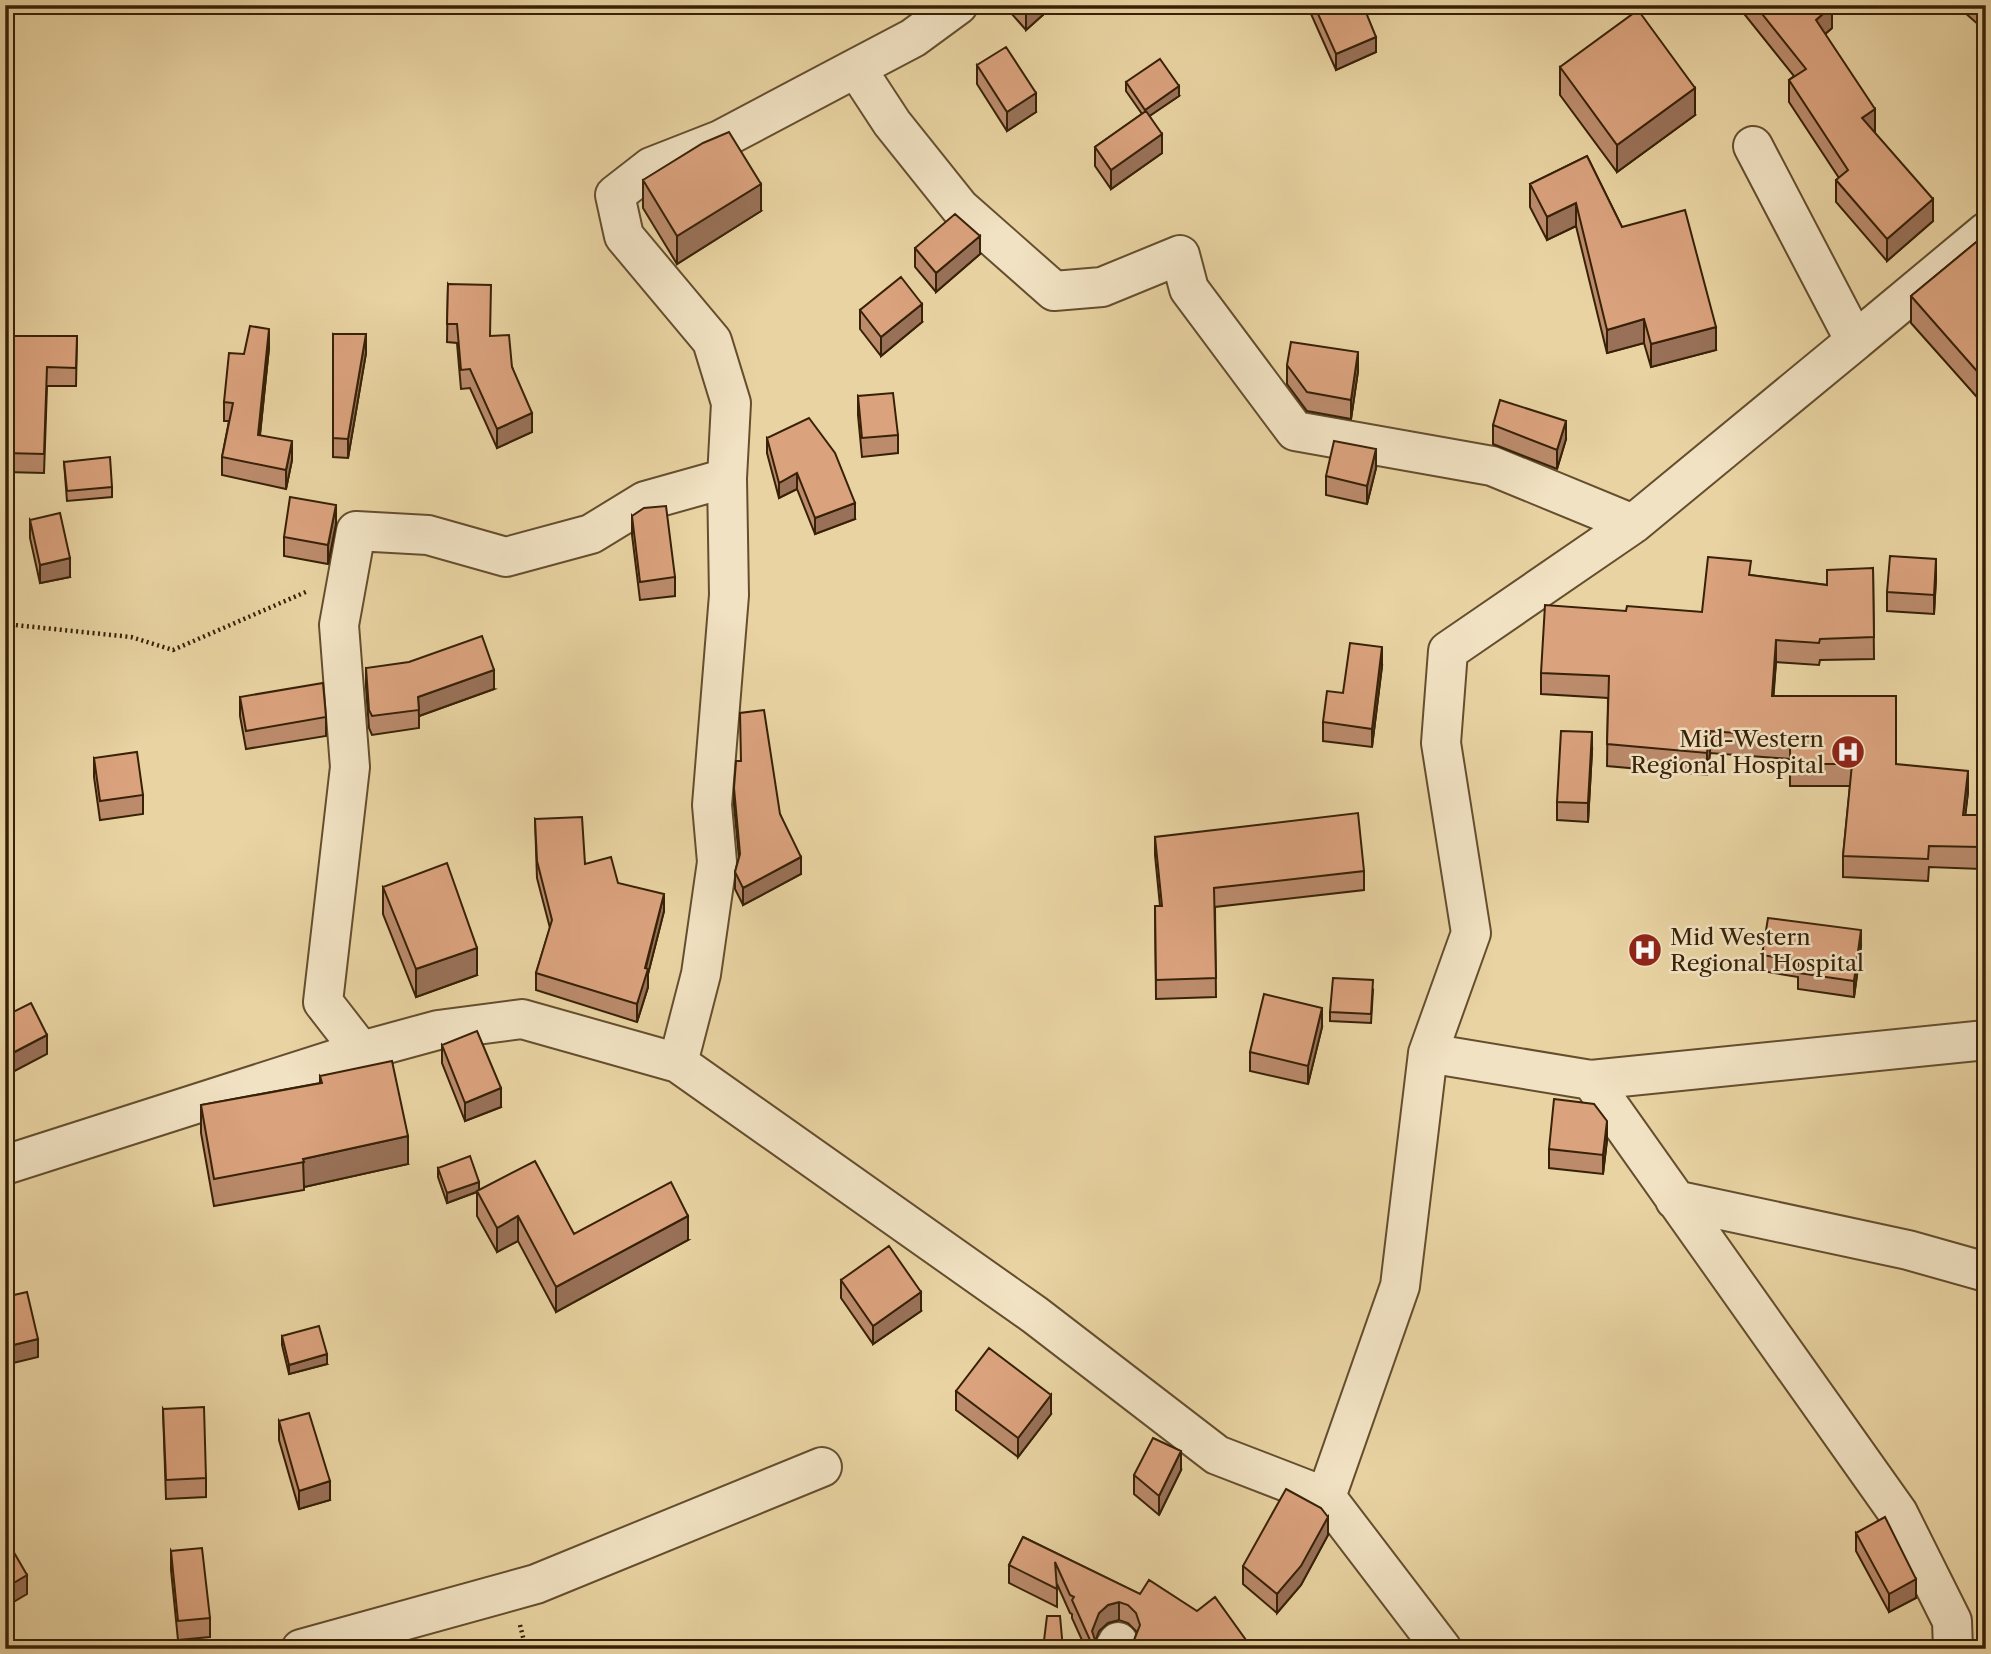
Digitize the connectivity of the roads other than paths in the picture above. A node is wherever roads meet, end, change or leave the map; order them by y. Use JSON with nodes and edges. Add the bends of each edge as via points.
{"nodes":[{"id":1,"x":958,"y":5,"type":"edge"},
{"id":2,"x":856,"y":68,"type":"junction"},
{"id":3,"x":1753,"y":146,"type":"dead end"},
{"id":4,"x":1986,"y":232,"type":"edge"},
{"id":5,"x":1855,"y":341,"type":"junction"},
{"id":6,"x":727,"y":478,"type":"junction"},
{"id":7,"x":1633,"y":524,"type":"junction"},
{"id":8,"x":1986,"y":1040,"type":"edge"},
{"id":9,"x":361,"y":1051,"type":"junction"},
{"id":10,"x":1428,"y":1053,"type":"junction"},
{"id":11,"x":678,"y":1063,"type":"junction"},
{"id":12,"x":1591,"y":1080,"type":"junction"},
{"id":13,"x":5,"y":1165,"type":"edge"},
{"id":14,"x":1675,"y":1200,"type":"junction"},
{"id":15,"x":1986,"y":1272,"type":"edge"},
{"id":16,"x":822,"y":1467,"type":"dead end"},
{"id":17,"x":1326,"y":1497,"type":"junction"},
{"id":18,"x":301,"y":1649,"type":"edge"},
{"id":19,"x":1442,"y":1649,"type":"edge"},
{"id":20,"x":1953,"y":1649,"type":"edge"}],
"edges":[{"from":1,"to":2,"type":"street","via":[[913,38]]},
{"from":2,"to":6,"type":"street","via":[[720,140],[652,167],[615,195],[624,236],[712,341],[731,402]]},
{"from":2,"to":7,"type":"street","via":[[892,123],[960,208],[1054,291],[1102,288],[1180,255],[1189,289],[1295,431],[1492,466]]},
{"from":3,"to":5,"type":"street"},
{"from":4,"to":5,"type":"street"},
{"from":5,"to":7,"type":"street"},
{"from":6,"to":9,"type":"street","via":[[645,500],[591,534],[506,557],[428,535],[356,531],[339,625],[350,767],[323,1002]]},
{"from":6,"to":11,"type":"street","via":[[729,595],[712,805],[717,862],[701,974]]},
{"from":7,"to":10,"type":"street","via":[[1448,651],[1441,743],[1471,933]]},
{"from":8,"to":12,"type":"street"},
{"from":9,"to":11,"type":"street","via":[[438,1030],[522,1019]]},
{"from":9,"to":13,"type":"street"},
{"from":10,"to":12,"type":"street"},
{"from":10,"to":17,"type":"street","via":[[1400,1286]]},
{"from":11,"to":17,"type":"street","via":[[1035,1315],[1217,1455]]},
{"from":12,"to":14,"type":"street"},
{"from":14,"to":15,"type":"street","via":[[1908,1250]]},
{"from":14,"to":20,"type":"street","via":[[1898,1513],[1952,1621]]},
{"from":16,"to":18,"type":"street","via":[[536,1584]]},
{"from":17,"to":19,"type":"street"}]}
